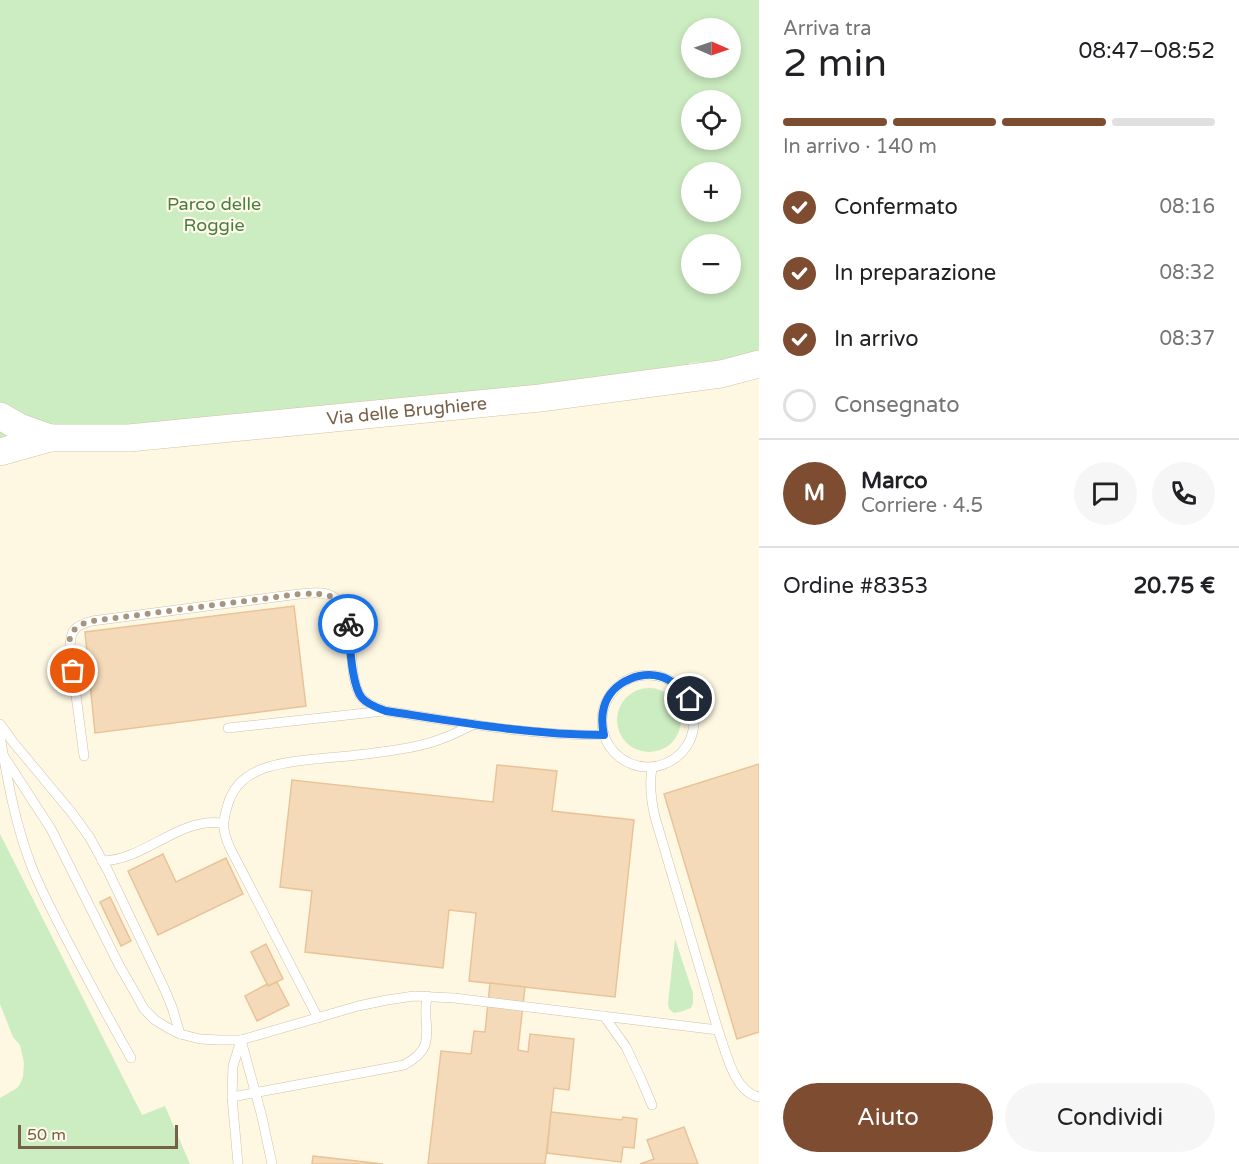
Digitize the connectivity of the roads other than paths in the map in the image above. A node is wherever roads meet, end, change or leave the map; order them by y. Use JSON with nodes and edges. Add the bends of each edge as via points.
{"nodes":[{"id":1,"x":759,"y":364,"type":"edge"},
{"id":2,"x":0,"y":416,"type":"edge"},
{"id":3,"x":50,"y":438,"type":"junction"},
{"id":4,"x":0,"y":452,"type":"edge"},
{"id":5,"x":386,"y":711,"type":"junction"},
{"id":6,"x":0,"y":724,"type":"edge"},
{"id":7,"x":474,"y":724,"type":"junction"},
{"id":8,"x":228,"y":728,"type":"dead end"},
{"id":9,"x":0,"y":735,"type":"edge"},
{"id":10,"x":604,"y":735,"type":"junction"},
{"id":11,"x":3,"y":754,"type":"junction"},
{"id":12,"x":84,"y":756,"type":"dead end"},
{"id":13,"x":652,"y":768,"type":"junction"},
{"id":14,"x":223,"y":824,"type":"junction"},
{"id":15,"x":102,"y":861,"type":"junction"},
{"id":16,"x":427,"y":996,"type":"junction"},
{"id":17,"x":604,"y":1016,"type":"junction"},
{"id":18,"x":318,"y":1018,"type":"junction"},
{"id":19,"x":718,"y":1030,"type":"junction"},
{"id":20,"x":180,"y":1034,"type":"junction"},
{"id":21,"x":241,"y":1040,"type":"junction"},
{"id":22,"x":131,"y":1058,"type":"dead end"},
{"id":23,"x":256,"y":1093,"type":"junction"},
{"id":24,"x":232,"y":1097,"type":"junction"},
{"id":25,"x":759,"y":1097,"type":"edge"},
{"id":26,"x":652,"y":1105,"type":"dead end"},
{"id":27,"x":238,"y":1164,"type":"edge"},
{"id":28,"x":272,"y":1164,"type":"edge"}],
"edges":[{"from":1,"to":3,"type":"street","name":"Via delle Brughiere","via":[[721,374],[505,401],[129,438]]},
{"from":2,"to":3,"type":"street","name":"Via delle Brughiere"},
{"from":3,"to":4,"type":"street","name":"Via delle Brughiere"},
{"from":5,"to":7,"type":"lane"},
{"from":5,"to":8,"type":"lane"},
{"from":5,"to":12,"type":"lane","via":[[361,697],[347,618],[341,603],[332,596],[299,594],[92,621],[80,624],[70,638]]},
{"from":6,"to":15,"type":"lane","via":[[72,813]]},
{"from":7,"to":10,"type":"lane","via":[[543,733]]},
{"from":7,"to":14,"type":"lane","via":[[423,744],[271,765],[239,783],[230,797]]},
{"from":9,"to":11,"type":"lane"},
{"from":10,"to":13,"type":"lane","via":[[622,760]]},
{"from":10,"to":13,"type":"lane","via":[[604,705],[623,682],[638,676],[668,678],[690,699],[694,729],[680,756]]},
{"from":11,"to":20,"type":"lane","via":[[51,830],[144,1009]]},
{"from":11,"to":22,"type":"lane","via":[[17,823],[31,866]]},
{"from":13,"to":19,"type":"lane","via":[[651,798]]},
{"from":14,"to":15,"type":"lane","via":[[190,826],[121,858]]},
{"from":14,"to":18,"type":"lane","via":[[230,848]]},
{"from":15,"to":20,"type":"lane","via":[[164,988]]},
{"from":16,"to":17,"type":"lane"},
{"from":16,"to":18,"type":"lane","via":[[387,1000]]},
{"from":16,"to":23,"type":"lane","via":[[427,1038],[416,1059],[404,1065]]},
{"from":17,"to":19,"type":"lane"},
{"from":17,"to":26,"type":"lane","via":[[626,1047]]},
{"from":18,"to":21,"type":"lane"},
{"from":19,"to":25,"type":"lane","via":[[734,1075],[744,1090]]},
{"from":20,"to":21,"type":"lane","via":[[200,1039]]},
{"from":21,"to":23,"type":"lane"},
{"from":21,"to":24,"type":"lane","via":[[233,1066]]},
{"from":23,"to":24,"type":"lane"},
{"from":23,"to":28,"type":"lane"},
{"from":24,"to":27,"type":"lane"}]}
